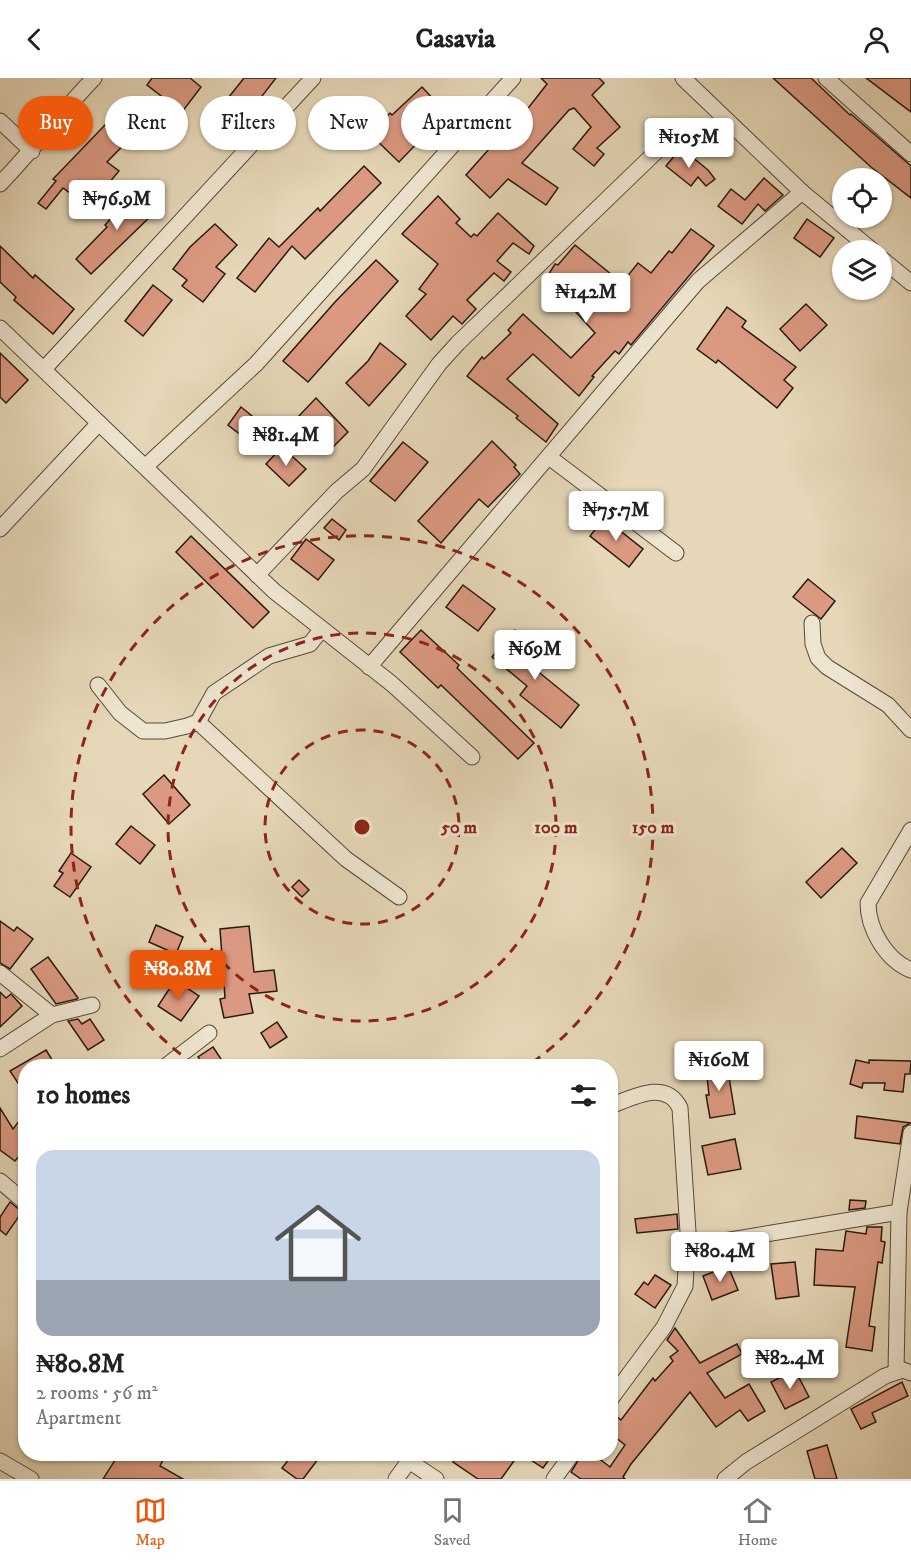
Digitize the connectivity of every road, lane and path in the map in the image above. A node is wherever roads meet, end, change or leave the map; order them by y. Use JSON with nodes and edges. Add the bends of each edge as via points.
{"nodes":[{"id":1,"x":94,"y":78,"type":"edge"},
{"id":2,"x":313,"y":78,"type":"edge"},
{"id":3,"x":513,"y":78,"type":"edge"},
{"id":4,"x":683,"y":78,"type":"edge"},
{"id":5,"x":826,"y":78,"type":"edge"},
{"id":6,"x":0,"y":121,"type":"edge"},
{"id":7,"x":660,"y":148,"type":"dead end"},
{"id":8,"x":32,"y":151,"type":"junction"},
{"id":9,"x":911,"y":154,"type":"edge"},
{"id":10,"x":0,"y":184,"type":"edge"},
{"id":11,"x":802,"y":192,"type":"junction"},
{"id":12,"x":860,"y":240,"type":"edge"},
{"id":13,"x":892,"y":267,"type":"edge"},
{"id":14,"x":911,"y":283,"type":"edge"},
{"id":15,"x":0,"y":328,"type":"edge"},
{"id":16,"x":44,"y":369,"type":"junction"},
{"id":17,"x":99,"y":423,"type":"junction"},
{"id":18,"x":549,"y":458,"type":"junction"},
{"id":19,"x":146,"y":466,"type":"junction"},
{"id":20,"x":1,"y":528,"type":"edge"},
{"id":21,"x":676,"y":553,"type":"dead end"},
{"id":22,"x":257,"y":575,"type":"junction"},
{"id":23,"x":812,"y":623,"type":"dead end"},
{"id":24,"x":321,"y":630,"type":"junction"},
{"id":25,"x":369,"y":667,"type":"junction"},
{"id":26,"x":98,"y":684,"type":"dead end"},
{"id":27,"x":198,"y":722,"type":"junction"},
{"id":28,"x":911,"y":730,"type":"edge"},
{"id":29,"x":472,"y":757,"type":"dead end"},
{"id":30,"x":911,"y":830,"type":"edge"},
{"id":31,"x":399,"y":897,"type":"dead end"},
{"id":32,"x":911,"y":970,"type":"edge"},
{"id":33,"x":0,"y":973,"type":"edge"},
{"id":34,"x":92,"y":1005,"type":"dead end"},
{"id":35,"x":52,"y":1016,"type":"junction"},
{"id":36,"x":209,"y":1033,"type":"dead end"},
{"id":37,"x":0,"y":1048,"type":"edge"},
{"id":38,"x":175,"y":1059,"type":"edge"},
{"id":39,"x":618,"y":1103,"type":"edge"},
{"id":40,"x":911,"y":1133,"type":"edge"},
{"id":41,"x":0,"y":1181,"type":"edge"},
{"id":42,"x":18,"y":1196,"type":"edge"},
{"id":43,"x":899,"y":1212,"type":"junction"},
{"id":44,"x":688,"y":1247,"type":"junction"},
{"id":45,"x":903,"y":1372,"type":"edge"},
{"id":46,"x":618,"y":1389,"type":"edge"},
{"id":47,"x":0,"y":1461,"type":"edge"},
{"id":48,"x":403,"y":1461,"type":"edge"},
{"id":49,"x":410,"y":1461,"type":"edge"},
{"id":50,"x":567,"y":1461,"type":"edge"},
{"id":51,"x":31,"y":1479,"type":"edge"},
{"id":52,"x":396,"y":1479,"type":"edge"},
{"id":53,"x":436,"y":1479,"type":"edge"},
{"id":54,"x":554,"y":1479,"type":"edge"},
{"id":55,"x":725,"y":1479,"type":"edge"}],
"edges":[{"from":1,"to":8,"type":"street"},
{"from":2,"to":16,"type":"street"},
{"from":3,"to":19,"type":"street","via":[[256,364]]},
{"from":4,"to":11,"type":"street"},
{"from":5,"to":9,"type":"street"},
{"from":6,"to":8,"type":"street"},
{"from":7,"to":22,"type":"street","via":[[458,343],[363,469]]},
{"from":8,"to":10,"type":"street"},
{"from":11,"to":12,"type":"street"},
{"from":11,"to":18,"type":"street","via":[[698,281]]},
{"from":13,"to":14,"type":"street"},
{"from":15,"to":16,"type":"street"},
{"from":16,"to":17,"type":"street"},
{"from":17,"to":19,"type":"street"},
{"from":17,"to":20,"type":"street"},
{"from":18,"to":21,"type":"street"},
{"from":18,"to":25,"type":"street"},
{"from":19,"to":22,"type":"street"},
{"from":22,"to":24,"type":"street"},
{"from":23,"to":28,"type":"street","via":[[818,658],[888,705]]},
{"from":24,"to":25,"type":"street"},
{"from":24,"to":27,"type":"street","via":[[310,644],[269,656],[214,693]]},
{"from":25,"to":29,"type":"street"},
{"from":26,"to":27,"type":"street","via":[[120,713],[143,731],[165,731]]},
{"from":27,"to":31,"type":"street","via":[[346,859]]},
{"from":30,"to":32,"type":"street","via":[[868,903],[873,931],[890,955]]},
{"from":33,"to":35,"type":"street"},
{"from":34,"to":35,"type":"street"},
{"from":35,"to":37,"type":"street"},
{"from":36,"to":38,"type":"street"},
{"from":39,"to":44,"type":"street","via":[[656,1091],[676,1099],[680,1108]]},
{"from":40,"to":43,"type":"street"},
{"from":41,"to":42,"type":"street"},
{"from":43,"to":44,"type":"street"},
{"from":43,"to":45,"type":"street"},
{"from":44,"to":46,"type":"street","via":[[685,1286],[676,1306]]},
{"from":45,"to":55,"type":"street","via":[[746,1462]]},
{"from":47,"to":51,"type":"street"},
{"from":48,"to":52,"type":"street"},
{"from":49,"to":53,"type":"street"},
{"from":50,"to":54,"type":"street"}]}
